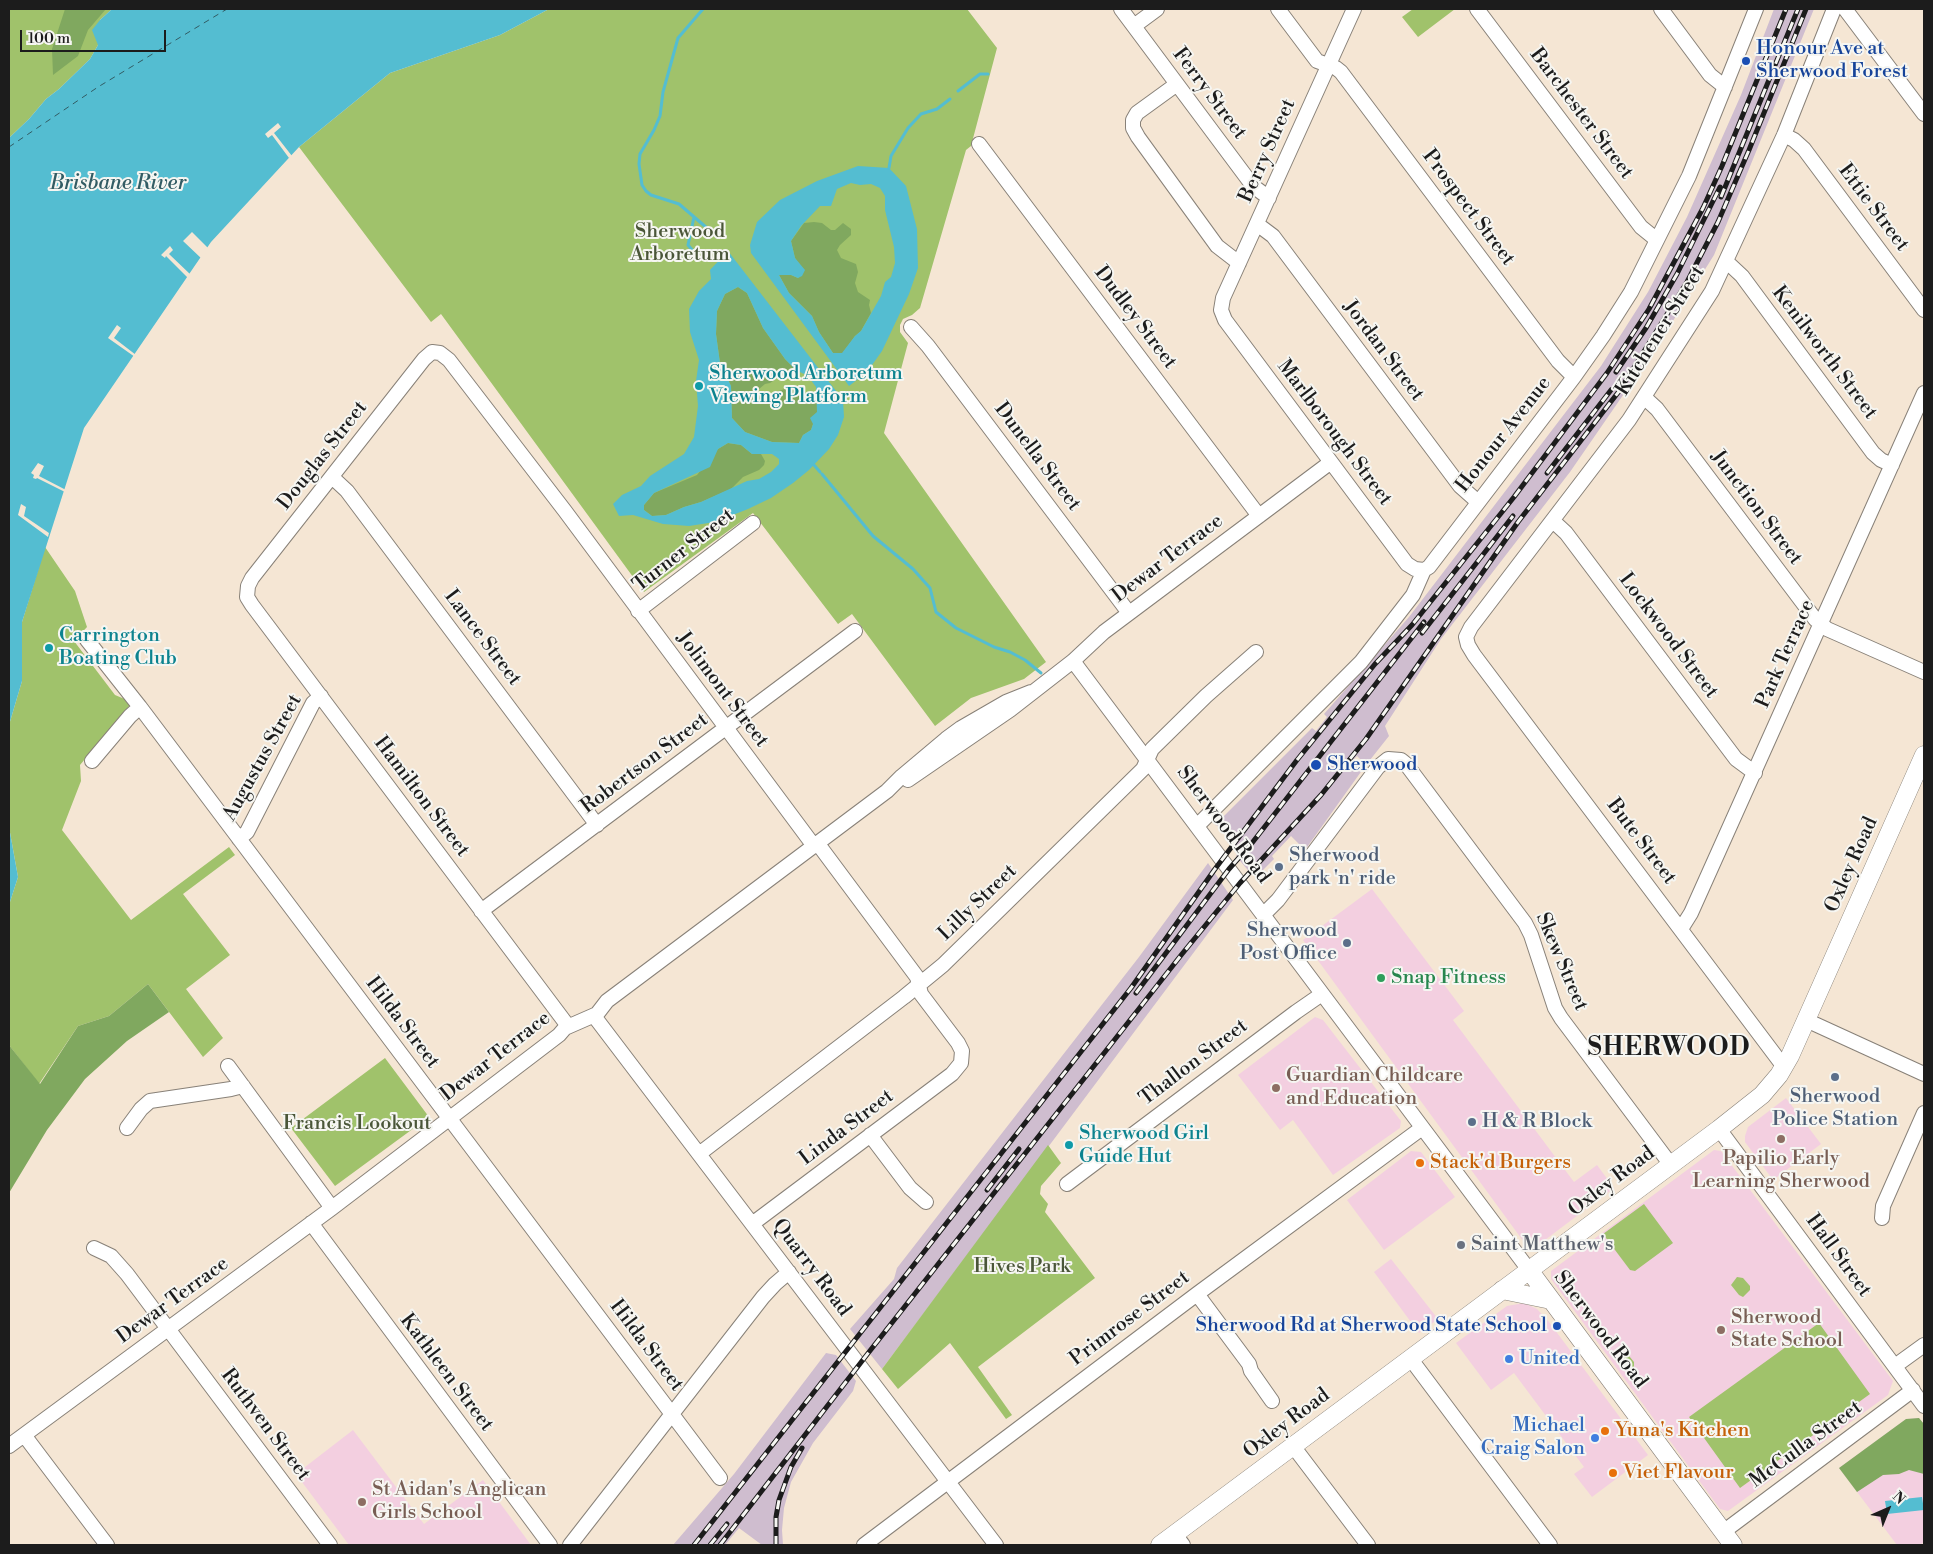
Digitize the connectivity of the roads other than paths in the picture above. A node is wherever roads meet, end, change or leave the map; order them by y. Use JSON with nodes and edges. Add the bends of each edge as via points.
{"nodes":[{"id":1,"x":1121,"y":9,"type":"edge"},
{"id":2,"x":1157,"y":9,"type":"edge"},
{"id":3,"x":1278,"y":9,"type":"edge"},
{"id":4,"x":1354,"y":9,"type":"edge"},
{"id":5,"x":1477,"y":9,"type":"edge"},
{"id":6,"x":1661,"y":9,"type":"edge"},
{"id":7,"x":1756,"y":9,"type":"edge"},
{"id":8,"x":1834,"y":9,"type":"edge"},
{"id":9,"x":1845,"y":9,"type":"edge"},
{"id":10,"x":1134,"y":26,"type":"junction"},
{"id":11,"x":1328,"y":66,"type":"junction"},
{"id":12,"x":1176,"y":84,"type":"junction"},
{"id":13,"x":1725,"y":87,"type":"junction"},
{"id":14,"x":1924,"y":114,"type":"edge"},
{"id":15,"x":1784,"y":135,"type":"junction"},
{"id":16,"x":979,"y":144,"type":"dead end"},
{"id":17,"x":1269,"y":198,"type":"junction"},
{"id":18,"x":1257,"y":224,"type":"junction"},
{"id":19,"x":1657,"y":240,"type":"junction"},
{"id":20,"x":1727,"y":262,"type":"junction"},
{"id":21,"x":1239,"y":263,"type":"junction"},
{"id":22,"x":1221,"y":310,"type":"joint"},
{"id":23,"x":1924,"y":310,"type":"edge"},
{"id":24,"x":911,"y":327,"type":"dead end"},
{"id":25,"x":436,"y":352,"type":"joint"},
{"id":26,"x":1574,"y":377,"type":"junction"},
{"id":27,"x":1924,"y":393,"type":"edge"},
{"id":28,"x":1644,"y":397,"type":"junction"},
{"id":29,"x":1331,"y":462,"type":"junction"},
{"id":30,"x":1892,"y":465,"type":"junction"},
{"id":31,"x":332,"y":477,"type":"junction"},
{"id":32,"x":1478,"y":502,"type":"junction"},
{"id":33,"x":1259,"y":516,"type":"junction"},
{"id":34,"x":1553,"y":521,"type":"junction"},
{"id":35,"x":753,"y":523,"type":"dead end"},
{"id":36,"x":1424,"y":570,"type":"junction"},
{"id":37,"x":247,"y":590,"type":"joint"},
{"id":38,"x":638,"y":611,"type":"junction"},
{"id":39,"x":1130,"y":613,"type":"junction"},
{"id":40,"x":1821,"y":624,"type":"junction"},
{"id":41,"x":855,"y":631,"type":"dead end"},
{"id":42,"x":87,"y":640,"type":"dead end"},
{"id":43,"x":1466,"y":641,"type":"joint"},
{"id":44,"x":1256,"y":652,"type":"dead end"},
{"id":45,"x":1073,"y":660,"type":"junction"},
{"id":46,"x":1924,"y":672,"type":"edge"},
{"id":47,"x":321,"y":696,"type":"junction"},
{"id":48,"x":140,"y":707,"type":"junction"},
{"id":49,"x":726,"y":728,"type":"junction"},
{"id":50,"x":1924,"y":755,"type":"edge"},
{"id":51,"x":1147,"y":760,"type":"junction"},
{"id":52,"x":92,"y":761,"type":"dead end"},
{"id":53,"x":1755,"y":773,"type":"junction"},
{"id":54,"x":596,"y":825,"type":"junction"},
{"id":55,"x":1197,"y":826,"type":"junction"},
{"id":56,"x":239,"y":839,"type":"junction"},
{"id":57,"x":816,"y":845,"type":"junction"},
{"id":58,"x":481,"y":911,"type":"junction"},
{"id":59,"x":1263,"y":914,"type":"junction"},
{"id":60,"x":1681,"y":929,"type":"junction"},
{"id":61,"x":919,"y":986,"type":"junction"},
{"id":62,"x":1322,"y":994,"type":"junction"},
{"id":63,"x":594,"y":1016,"type":"junction"},
{"id":64,"x":1806,"y":1020,"type":"junction"},
{"id":65,"x":568,"y":1026,"type":"junction"},
{"id":66,"x":962,"y":1060,"type":"joint"},
{"id":67,"x":228,"y":1066,"type":"dead end"},
{"id":68,"x":1784,"y":1067,"type":"junction"},
{"id":69,"x":1924,"y":1074,"type":"edge"},
{"id":70,"x":243,"y":1086,"type":"junction"},
{"id":71,"x":1924,"y":1114,"type":"edge"},
{"id":72,"x":450,"y":1118,"type":"junction"},
{"id":73,"x":127,"y":1128,"type":"dead end"},
{"id":74,"x":1422,"y":1128,"type":"junction"},
{"id":75,"x":1719,"y":1129,"type":"junction"},
{"id":76,"x":870,"y":1135,"type":"junction"},
{"id":77,"x":698,"y":1154,"type":"junction"},
{"id":78,"x":1671,"y":1165,"type":"junction"},
{"id":79,"x":1068,"y":1184,"type":"dead end"},
{"id":80,"x":926,"y":1202,"type":"dead end"},
{"id":81,"x":332,"y":1208,"type":"junction"},
{"id":82,"x":1882,"y":1218,"type":"dead end"},
{"id":83,"x":311,"y":1224,"type":"junction"},
{"id":84,"x":752,"y":1224,"type":"junction"},
{"id":85,"x":94,"y":1248,"type":"dead end"},
{"id":86,"x":1529,"y":1270,"type":"junction"},
{"id":87,"x":789,"y":1272,"type":"junction"},
{"id":88,"x":1502,"y":1290,"type":"junction"},
{"id":89,"x":1197,"y":1294,"type":"junction"},
{"id":90,"x":1551,"y":1300,"type":"junction"},
{"id":91,"x":168,"y":1329,"type":"junction"},
{"id":92,"x":1924,"y":1345,"type":"edge"},
{"id":93,"x":1410,"y":1358,"type":"junction"},
{"id":94,"x":1895,"y":1366,"type":"junction"},
{"id":95,"x":1913,"y":1390,"type":"junction"},
{"id":96,"x":1272,"y":1401,"type":"dead end"},
{"id":97,"x":1924,"y":1406,"type":"edge"},
{"id":98,"x":672,"y":1414,"type":"junction"},
{"id":99,"x":24,"y":1435,"type":"junction"},
{"id":100,"x":9,"y":1446,"type":"edge"},
{"id":101,"x":1293,"y":1446,"type":"junction"},
{"id":102,"x":720,"y":1478,"type":"dead end"},
{"id":103,"x":948,"y":1481,"type":"junction"},
{"id":104,"x":1728,"y":1539,"type":"edge"},
{"id":105,"x":1179,"y":1540,"type":"edge"},
{"id":106,"x":107,"y":1545,"type":"edge"},
{"id":107,"x":330,"y":1545,"type":"edge"},
{"id":108,"x":550,"y":1545,"type":"edge"},
{"id":109,"x":570,"y":1545,"type":"edge"},
{"id":110,"x":864,"y":1545,"type":"edge"},
{"id":111,"x":996,"y":1545,"type":"edge"},
{"id":112,"x":1160,"y":1545,"type":"edge"},
{"id":113,"x":1368,"y":1545,"type":"edge"},
{"id":114,"x":1550,"y":1545,"type":"edge"}],
"edges":[{"from":1,"to":10,"type":"street","name":"Ferry Street"},
{"from":2,"to":10,"type":"street"},
{"from":3,"to":11,"type":"street","name":"Prospect Street","via":[[1315,59]]},
{"from":4,"to":11,"type":"street","name":"Berry Street"},
{"from":5,"to":19,"type":"street","name":"Barchester Street","via":[[1641,227]]},
{"from":6,"to":13,"type":"street","via":[[1710,75]]},
{"from":7,"to":13,"type":"street","name":"Honour Avenue"},
{"from":8,"to":15,"type":"street","name":"Kitchener Street"},
{"from":9,"to":14,"type":"street"},
{"from":10,"to":12,"type":"street","name":"Ferry Street"},
{"from":11,"to":17,"type":"street","name":"Berry Street"},
{"from":11,"to":26,"type":"street","name":"Prospect Street","via":[[1344,75],[1558,361]]},
{"from":12,"to":17,"type":"street","name":"Ferry Street","via":[[1253,186]]},
{"from":12,"to":21,"type":"street","via":[[1137,113],[1133,128],[1217,246]]},
{"from":13,"to":19,"type":"street","name":"Honour Avenue","via":[[1690,176]]},
{"from":15,"to":20,"type":"street","name":"Kitchener Street"},
{"from":15,"to":23,"type":"street","name":"Ettie Street","via":[[1804,149]]},
{"from":16,"to":33,"type":"street","name":"Dudley Street"},
{"from":17,"to":18,"type":"street","name":"Berry Street"},
{"from":18,"to":21,"type":"street","name":"Berry Street"},
{"from":18,"to":32,"type":"street","name":"Jordan Street","via":[[1273,236],[1460,486]]},
{"from":19,"to":26,"type":"street","name":"Honour Avenue","via":[[1624,304]]},
{"from":20,"to":28,"type":"street","name":"Kitchener Street"},
{"from":20,"to":30,"type":"street","name":"Kenilworth Street","via":[[1742,276],[1873,452]]},
{"from":21,"to":22,"type":"street","name":"Berry Street"},
{"from":22,"to":29,"type":"street","name":"Marlborough Street","via":[[1225,320]]},
{"from":24,"to":39,"type":"street","name":"Dunella Street"},
{"from":25,"to":31,"type":"street","name":"Douglas Street","via":[[424,360]]},
{"from":25,"to":38,"type":"street","name":"Jolimont Street","via":[[449,360]]},
{"from":26,"to":32,"type":"street","name":"Honour Avenue"},
{"from":27,"to":30,"type":"street","name":"Park Terrace"},
{"from":28,"to":34,"type":"street","name":"Kitchener Street"},
{"from":28,"to":40,"type":"street","name":"Junction Street","via":[[1657,409]]},
{"from":29,"to":33,"type":"street","name":"Dewar Terrace"},
{"from":29,"to":36,"type":"street","name":"Marlborough Street","via":[[1407,564]]},
{"from":30,"to":40,"type":"street","name":"Park Terrace"},
{"from":31,"to":37,"type":"street","name":"Douglas Street","via":[[252,578]]},
{"from":31,"to":54,"type":"street","name":"Lance Street","via":[[347,491]]},
{"from":32,"to":36,"type":"street","name":"Honour Avenue","via":[[1430,567]]},
{"from":33,"to":39,"type":"street","name":"Dewar Terrace"},
{"from":34,"to":43,"type":"street","name":"Kitchener Street","via":[[1471,627]]},
{"from":34,"to":53,"type":"street","name":"Lockwood Street","via":[[1736,759]]},
{"from":35,"to":38,"type":"street","name":"Turner Street"},
{"from":36,"to":55,"type":"street","name":"Honour Avenue","via":[[1413,595],[1360,662]]},
{"from":37,"to":47,"type":"street","name":"Hamilton Street","via":[[252,605]]},
{"from":38,"to":49,"type":"street","name":"Jolimont Street"},
{"from":39,"to":45,"type":"street","name":"Dewar Terrace"},
{"from":40,"to":46,"type":"street","name":"Junction Street"},
{"from":40,"to":53,"type":"street","name":"Park Terrace"},
{"from":41,"to":49,"type":"street","name":"Robertson Street"},
{"from":42,"to":48,"type":"street","name":"Hilda Street"},
{"from":43,"to":60,"type":"street","name":"Bute Street"},
{"from":44,"to":51,"type":"street","name":"Lilly Street","via":[[1152,749]]},
{"from":45,"to":51,"type":"street","name":"Sherwood Road"},
{"from":45,"to":57,"type":"street","name":"Dewar Terrace","via":[[1010,710],[887,791]]},
{"from":47,"to":56,"type":"street","name":"Augustus Street","via":[[314,702],[247,832]]},
{"from":47,"to":58,"type":"street","name":"Hamilton Street"},
{"from":48,"to":52,"type":"street"},
{"from":48,"to":56,"type":"street","name":"Hilda Street"},
{"from":49,"to":54,"type":"street","name":"Robertson Street"},
{"from":49,"to":57,"type":"street","name":"Jolimont Street"},
{"from":50,"to":64,"type":"main road","name":"Oxley Road"},
{"from":51,"to":55,"type":"street","name":"Sherwood Road"},
{"from":51,"to":61,"type":"street","name":"Lilly Street","via":[[1136,776]]},
{"from":53,"to":60,"type":"street","name":"Park Terrace"},
{"from":54,"to":58,"type":"street","name":"Robertson Street"},
{"from":55,"to":59,"type":"street","name":"Sherwood Road"},
{"from":56,"to":72,"type":"street","name":"Hilda Street"},
{"from":57,"to":61,"type":"street","name":"Jolimont Street","via":[[917,977]]},
{"from":57,"to":63,"type":"street","name":"Dewar Terrace","via":[[607,1000]]},
{"from":58,"to":65,"type":"street","name":"Hamilton Street"},
{"from":59,"to":62,"type":"street","name":"Sherwood Road"},
{"from":59,"to":78,"type":"street","name":"Skew Street","via":[[1278,900],[1378,767],[1392,758],[1401,760],[1525,923],[1561,1018]]},
{"from":60,"to":68,"type":"street","name":"Bute Street"},
{"from":61,"to":66,"type":"street","name":"Jolimont Street","via":[[921,994],[960,1047]]},
{"from":61,"to":77,"type":"street","name":"Lilly Street"},
{"from":62,"to":74,"type":"street","name":"Sherwood Road"},
{"from":62,"to":79,"type":"street","name":"Thallon Street"},
{"from":63,"to":65,"type":"street","name":"Dewar Terrace"},
{"from":63,"to":77,"type":"street","name":"Quarry Road"},
{"from":64,"to":68,"type":"main road","name":"Oxley Road"},
{"from":64,"to":69,"type":"street"},
{"from":65,"to":72,"type":"street","name":"Dewar Terrace"},
{"from":66,"to":76,"type":"street","name":"Linda Street","via":[[952,1074]]},
{"from":67,"to":70,"type":"street"},
{"from":68,"to":75,"type":"main road","name":"Oxley Road","via":[[1762,1095]]},
{"from":70,"to":73,"type":"street","via":[[150,1101]]},
{"from":70,"to":81,"type":"street"},
{"from":71,"to":82,"type":"street","via":[[1883,1206]]},
{"from":72,"to":81,"type":"street","name":"Dewar Terrace"},
{"from":72,"to":98,"type":"street","name":"Hilda Street"},
{"from":74,"to":86,"type":"street","name":"Sherwood Road"},
{"from":74,"to":89,"type":"street","name":"Primrose Street"},
{"from":75,"to":78,"type":"main road","name":"Oxley Road"},
{"from":75,"to":94,"type":"street","name":"Hall Street"},
{"from":76,"to":80,"type":"street","via":[[910,1188]]},
{"from":76,"to":84,"type":"street","name":"Linda Street"},
{"from":77,"to":84,"type":"street","name":"Quarry Road"},
{"from":78,"to":86,"type":"main road","name":"Oxley Road"},
{"from":81,"to":83,"type":"street","name":"Dewar Terrace"},
{"from":83,"to":91,"type":"street","name":"Dewar Terrace"},
{"from":83,"to":108,"type":"street","name":"Kathleen Street"},
{"from":84,"to":87,"type":"street","name":"Quarry Road"},
{"from":85,"to":91,"type":"street","name":"Ruthven Street","via":[[117,1262]]},
{"from":86,"to":88,"type":"main road","name":"Oxley Road"},
{"from":86,"to":90,"type":"main road","name":"Sherwood Road"},
{"from":87,"to":98,"type":"street","via":[[763,1297]]},
{"from":87,"to":103,"type":"street","name":"Quarry Road"},
{"from":88,"to":90,"type":"main road"},
{"from":88,"to":93,"type":"main road","name":"Oxley Road"},
{"from":89,"to":96,"type":"street"},
{"from":89,"to":103,"type":"street","name":"Primrose Street"},
{"from":90,"to":104,"type":"main road","name":"Sherwood Road"},
{"from":91,"to":99,"type":"street","name":"Dewar Terrace"},
{"from":91,"to":107,"type":"street","name":"Ruthven Street"},
{"from":92,"to":94,"type":"street"},
{"from":93,"to":101,"type":"main road","name":"Oxley Road"},
{"from":93,"to":114,"type":"street"},
{"from":94,"to":95,"type":"street","name":"Hall Street"},
{"from":95,"to":97,"type":"street","name":"Hall Street"},
{"from":95,"to":104,"type":"street","name":"McCulla Street"},
{"from":98,"to":102,"type":"street","name":"Hilda Street"},
{"from":98,"to":109,"type":"street"},
{"from":99,"to":100,"type":"street","name":"Dewar Terrace"},
{"from":99,"to":106,"type":"street"},
{"from":101,"to":105,"type":"main road","name":"Oxley Road"},
{"from":101,"to":113,"type":"street"},
{"from":103,"to":110,"type":"street","name":"Primrose Street"},
{"from":103,"to":111,"type":"street","name":"Quarry Road"},
{"from":105,"to":112,"type":"main road","name":"Oxley Road"}]}
